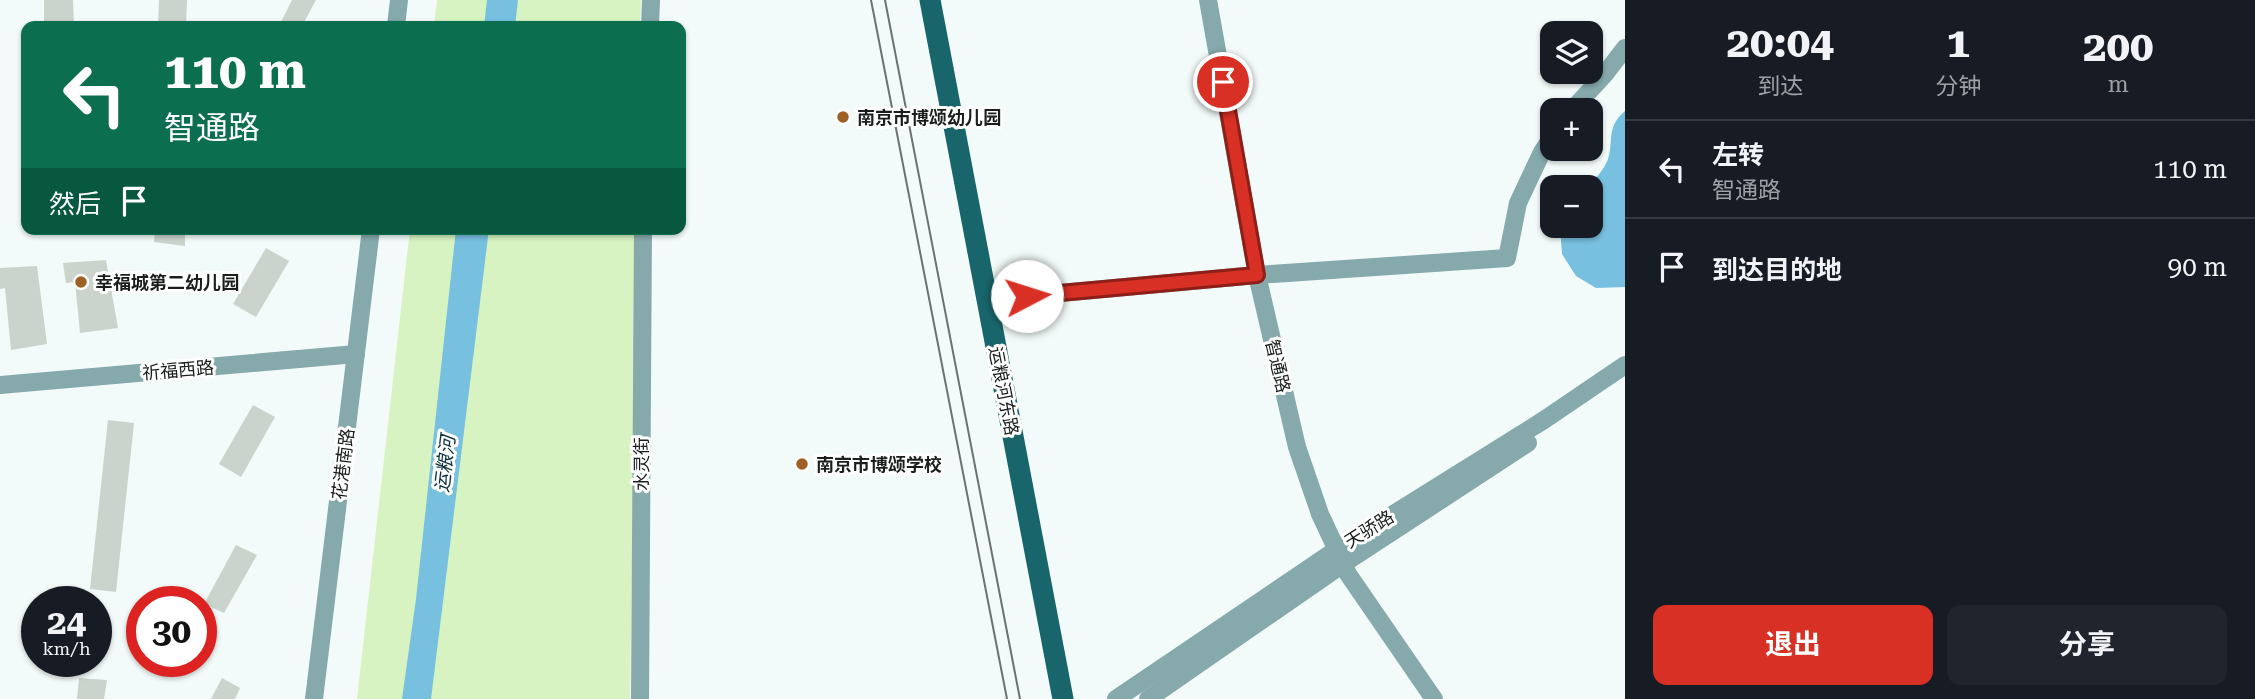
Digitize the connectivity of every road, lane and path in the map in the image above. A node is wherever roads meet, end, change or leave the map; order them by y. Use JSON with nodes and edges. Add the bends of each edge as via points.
{"nodes":[{"id":1,"x":399,"y":0,"type":"edge"},
{"id":2,"x":651,"y":0,"type":"edge"},
{"id":3,"x":930,"y":0,"type":"edge"},
{"id":4,"x":1208,"y":0,"type":"edge"},
{"id":5,"x":397,"y":21,"type":"edge"},
{"id":6,"x":650,"y":21,"type":"edge"},
{"id":7,"x":1625,"y":48,"type":"edge"},
{"id":8,"x":1583,"y":98,"type":"edge"},
{"id":9,"x":1540,"y":156,"type":"edge"},
{"id":10,"x":370,"y":235,"type":"edge"},
{"id":11,"x":643,"y":235,"type":"edge"},
{"id":12,"x":1257,"y":275,"type":"junction"},
{"id":13,"x":1027,"y":296,"type":"dead end"},
{"id":14,"x":356,"y":354,"type":"junction"},
{"id":15,"x":1625,"y":366,"type":"edge"},
{"id":16,"x":1625,"y":380,"type":"edge"},
{"id":17,"x":0,"y":385,"type":"edge"},
{"id":18,"x":1340,"y":557,"type":"junction"},
{"id":19,"x":314,"y":699,"type":"edge"},
{"id":20,"x":640,"y":699,"type":"edge"},
{"id":21,"x":1063,"y":699,"type":"edge"},
{"id":22,"x":1116,"y":699,"type":"edge"},
{"id":23,"x":1148,"y":699,"type":"edge"},
{"id":24,"x":1434,"y":699,"type":"edge"}],
"edges":[{"from":1,"to":5,"type":"street"},
{"from":2,"to":6,"type":"street"},
{"from":3,"to":21,"type":"main road","name":"运粮河东路"},
{"from":4,"to":12,"type":"street","name":"智通路"},
{"from":7,"to":8,"type":"street"},
{"from":9,"to":12,"type":"street","via":[[1518,203],[1507,258]]},
{"from":10,"to":14,"type":"street","name":"花港南路"},
{"from":11,"to":20,"type":"street","name":"水灵街"},
{"from":12,"to":13,"type":"street"},
{"from":12,"to":18,"type":"street","name":"智通路","via":[[1297,447]]},
{"from":14,"to":17,"type":"street","name":"祈福西路"},
{"from":14,"to":19,"type":"street","name":"花港南路"},
{"from":15,"to":18,"type":"street","name":"天骄路"},
{"from":16,"to":18,"type":"street","name":"天骄路"},
{"from":18,"to":22,"type":"street","name":"天骄路"},
{"from":18,"to":23,"type":"street","name":"天骄路"},
{"from":18,"to":24,"type":"street","name":"智通路"}]}
